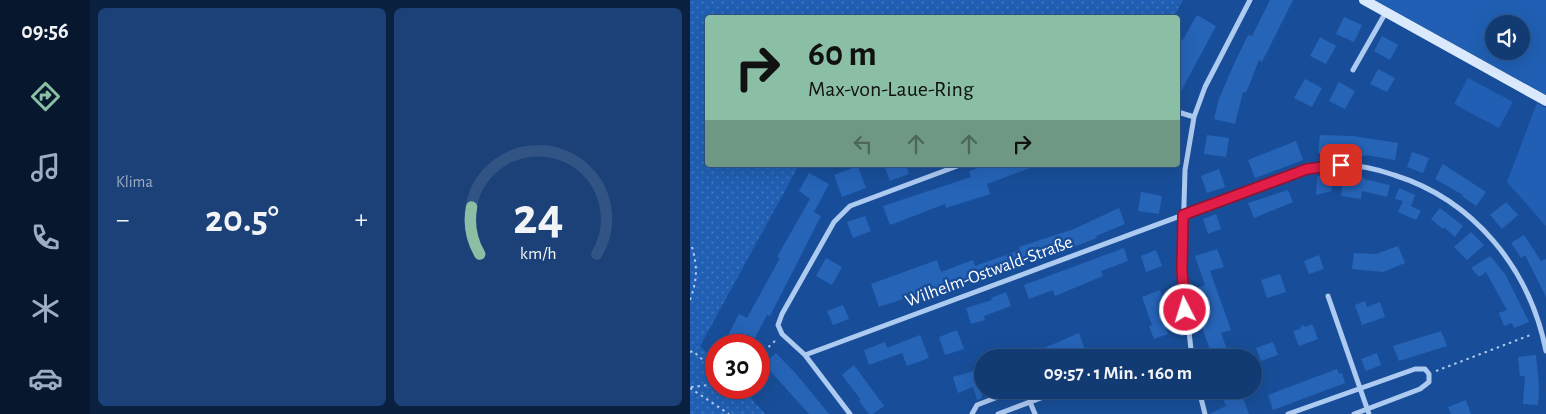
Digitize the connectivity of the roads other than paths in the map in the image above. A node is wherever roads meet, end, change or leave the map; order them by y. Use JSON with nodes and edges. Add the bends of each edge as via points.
{"nodes":[{"id":1,"x":1250,"y":0,"type":"edge"},
{"id":2,"x":1364,"y":0,"type":"edge"},
{"id":3,"x":1386,"y":12,"type":"junction"},
{"id":4,"x":1353,"y":70,"type":"dead end"},
{"id":5,"x":1546,"y":101,"type":"edge"},
{"id":6,"x":1180,"y":113,"type":"edge"},
{"id":7,"x":1194,"y":117,"type":"junction"},
{"id":8,"x":955,"y":167,"type":"edge"},
{"id":9,"x":1183,"y":215,"type":"junction"},
{"id":10,"x":1328,"y":296,"type":"dead end"},
{"id":11,"x":1191,"y":349,"type":"edge"},
{"id":12,"x":1546,"y":351,"type":"edge"},
{"id":13,"x":805,"y":355,"type":"junction"},
{"id":14,"x":1359,"y":388,"type":"junction"},
{"id":15,"x":993,"y":399,"type":"edge"},
{"id":16,"x":1038,"y":399,"type":"edge"},
{"id":17,"x":1201,"y":399,"type":"edge"},
{"id":18,"x":1030,"y":402,"type":"junction"},
{"id":19,"x":1368,"y":411,"type":"edge"},
{"id":20,"x":850,"y":414,"type":"edge"},
{"id":21,"x":972,"y":414,"type":"edge"},
{"id":22,"x":998,"y":414,"type":"edge"},
{"id":23,"x":1035,"y":414,"type":"edge"},
{"id":24,"x":1205,"y":414,"type":"edge"},
{"id":25,"x":1288,"y":414,"type":"edge"},
{"id":26,"x":1354,"y":414,"type":"edge"}],
"edges":[{"from":1,"to":7,"type":"street","via":[[1205,87]]},
{"from":2,"to":3,"type":"street"},
{"from":3,"to":4,"type":"street"},
{"from":3,"to":5,"type":"street"},
{"from":6,"to":7,"type":"street"},
{"from":7,"to":9,"type":"street","via":[[1185,170]]},
{"from":8,"to":13,"type":"street","via":[[850,206],[834,222],[778,325],[782,334]]},
{"from":9,"to":11,"type":"street","via":[[1182,280]]},
{"from":9,"to":12,"type":"street","name":"Wilhelm-Ostwald-Straße","via":[[1307,169],[1341,165],[1375,169],[1416,182],[1446,198],[1500,246],[1536,312]]},
{"from":9,"to":13,"type":"street","name":"Wilhelm-Ostwald-Straße"},
{"from":10,"to":14,"type":"street"},
{"from":13,"to":20,"type":"street"},
{"from":14,"to":19,"type":"street"},
{"from":14,"to":19,"type":"street","via":[[1415,369],[1425,369],[1429,374],[1429,382],[1420,389]]},
{"from":14,"to":25,"type":"street"},
{"from":15,"to":21,"type":"street","via":[[977,405]]},
{"from":16,"to":18,"type":"street"},
{"from":17,"to":24,"type":"street"},
{"from":18,"to":22,"type":"street"},
{"from":18,"to":23,"type":"street"},
{"from":19,"to":26,"type":"street"}]}
